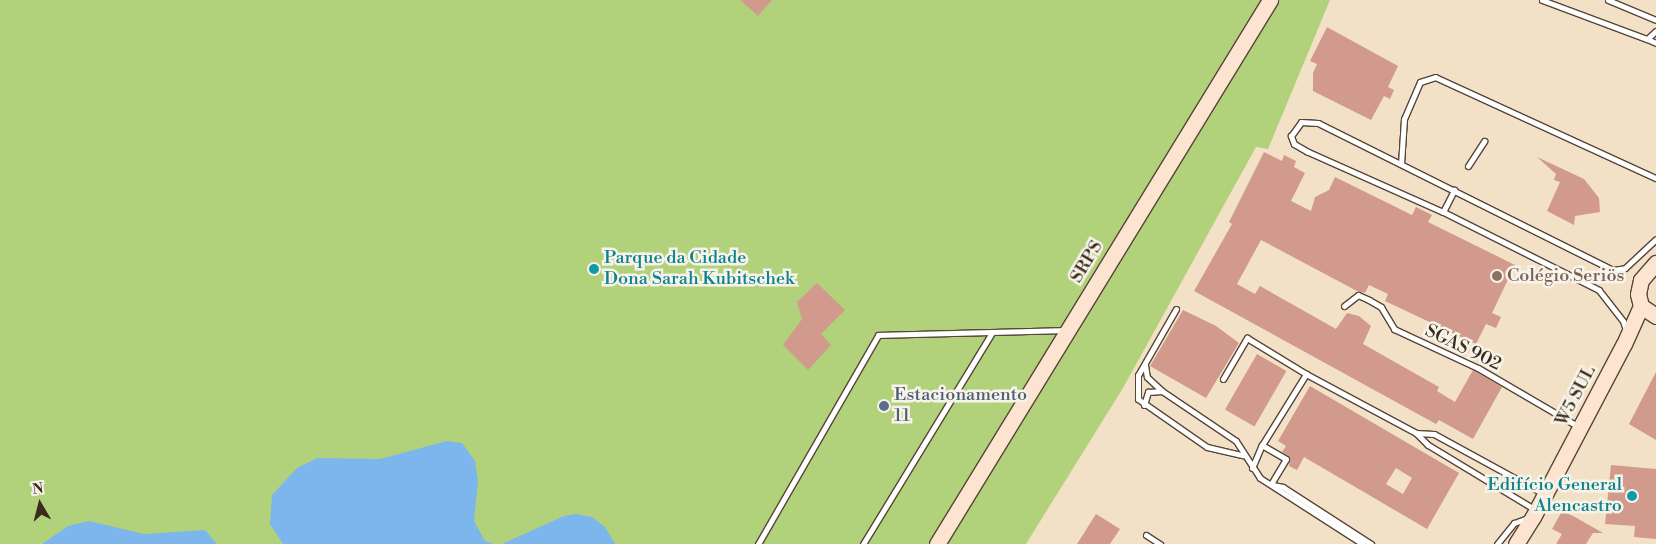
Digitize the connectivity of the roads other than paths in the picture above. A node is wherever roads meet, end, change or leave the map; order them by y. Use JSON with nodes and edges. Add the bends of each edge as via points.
{"nodes":[{"id":1,"x":1270,"y":0,"type":"edge"},
{"id":2,"x":1542,"y":0,"type":"edge"},
{"id":3,"x":1608,"y":0,"type":"edge"},
{"id":4,"x":1656,"y":20,"type":"edge"},
{"id":5,"x":1656,"y":31,"type":"edge"},
{"id":6,"x":1647,"y":40,"type":"junction"},
{"id":7,"x":1656,"y":43,"type":"edge"},
{"id":8,"x":1484,"y":140,"type":"dead end"},
{"id":9,"x":1402,"y":164,"type":"junction"},
{"id":10,"x":1468,"y":166,"type":"dead end"},
{"id":11,"x":1656,"y":178,"type":"edge"},
{"id":12,"x":1454,"y":190,"type":"junction"},
{"id":13,"x":1443,"y":212,"type":"junction"},
{"id":14,"x":1656,"y":239,"type":"edge"},
{"id":15,"x":1656,"y":264,"type":"edge"},
{"id":16,"x":1344,"y":306,"type":"dead end"},
{"id":17,"x":1641,"y":306,"type":"junction"},
{"id":18,"x":1176,"y":309,"type":"dead end"},
{"id":19,"x":1656,"y":316,"type":"edge"},
{"id":20,"x":1069,"y":330,"type":"junction"},
{"id":21,"x":992,"y":333,"type":"junction"},
{"id":22,"x":1624,"y":344,"type":"junction"},
{"id":23,"x":1145,"y":365,"type":"junction"},
{"id":24,"x":1306,"y":374,"type":"junction"},
{"id":25,"x":1224,"y":380,"type":"dead end"},
{"id":26,"x":1162,"y":391,"type":"junction"},
{"id":27,"x":1144,"y":406,"type":"junction"},
{"id":28,"x":1580,"y":428,"type":"junction"},
{"id":29,"x":1416,"y":433,"type":"junction"},
{"id":30,"x":1262,"y":445,"type":"junction"},
{"id":31,"x":1243,"y":455,"type":"junction"},
{"id":32,"x":1252,"y":468,"type":"junction"},
{"id":33,"x":1272,"y":485,"type":"junction"},
{"id":34,"x":1545,"y":494,"type":"junction"},
{"id":35,"x":1535,"y":514,"type":"junction"},
{"id":36,"x":1146,"y":535,"type":"dead end"},
{"id":37,"x":758,"y":544,"type":"edge"},
{"id":38,"x":863,"y":544,"type":"edge"},
{"id":39,"x":937,"y":544,"type":"edge"},
{"id":40,"x":1160,"y":544,"type":"edge"},
{"id":41,"x":1363,"y":544,"type":"edge"},
{"id":42,"x":1371,"y":544,"type":"edge"},
{"id":43,"x":1497,"y":544,"type":"edge"},
{"id":44,"x":1516,"y":544,"type":"edge"}],
"edges":[{"from":1,"to":20,"type":"main road","name":"SRPS","via":[[1196,116]]},
{"from":2,"to":6,"type":"lane"},
{"from":3,"to":4,"type":"lane"},
{"from":5,"to":6,"type":"lane"},
{"from":6,"to":7,"type":"lane"},
{"from":8,"to":10,"type":"lane"},
{"from":9,"to":11,"type":"lane","via":[[1404,119],[1420,82],[1435,77]]},
{"from":9,"to":12,"type":"lane"},
{"from":9,"to":13,"type":"lane","via":[[1308,121],[1301,122],[1291,136],[1294,144],[1308,152]]},
{"from":12,"to":13,"type":"lane"},
{"from":12,"to":14,"type":"lane","via":[[1613,270],[1625,268]]},
{"from":13,"to":22,"type":"lane","via":[[1599,290],[1626,327]]},
{"from":15,"to":17,"type":"main road","name":"W5 SUL","via":[[1641,280],[1638,294]]},
{"from":16,"to":28,"type":"lane","name":"SGAS 902","via":[[1358,295],[1369,300],[1381,307],[1394,329],[1478,368]]},
{"from":17,"to":19,"type":"main road"},
{"from":17,"to":22,"type":"main road","name":"W5 SUL"},
{"from":18,"to":23,"type":"lane"},
{"from":20,"to":21,"type":"lane"},
{"from":20,"to":39,"type":"main road","name":"SRPS"},
{"from":21,"to":37,"type":"lane","via":[[878,335]]},
{"from":21,"to":38,"type":"lane"},
{"from":22,"to":28,"type":"main road","name":"W5 SUL"},
{"from":23,"to":26,"type":"lane","via":[[1147,377]]},
{"from":23,"to":27,"type":"lane","via":[[1135,390]]},
{"from":24,"to":25,"type":"lane","via":[[1247,338]]},
{"from":24,"to":29,"type":"lane"},
{"from":24,"to":30,"type":"lane"},
{"from":26,"to":27,"type":"lane","via":[[1148,392]]},
{"from":26,"to":31,"type":"lane","via":[[1236,441]]},
{"from":27,"to":31,"type":"lane","via":[[1207,447]]},
{"from":28,"to":34,"type":"main road","name":"W5 SUL"},
{"from":29,"to":34,"type":"lane","via":[[1434,434]]},
{"from":29,"to":35,"type":"lane","via":[[1428,445]]},
{"from":30,"to":32,"type":"lane"},
{"from":30,"to":33,"type":"lane","via":[[1286,459]]},
{"from":31,"to":32,"type":"lane"},
{"from":32,"to":33,"type":"lane"},
{"from":33,"to":41,"type":"lane"},
{"from":33,"to":42,"type":"lane","via":[[1283,488]]},
{"from":34,"to":35,"type":"main road","name":"W5 SUL"},
{"from":35,"to":43,"type":"lane","via":[[1514,523]]},
{"from":35,"to":44,"type":"main road","name":"W5 SUL"},
{"from":36,"to":40,"type":"lane"}]}
